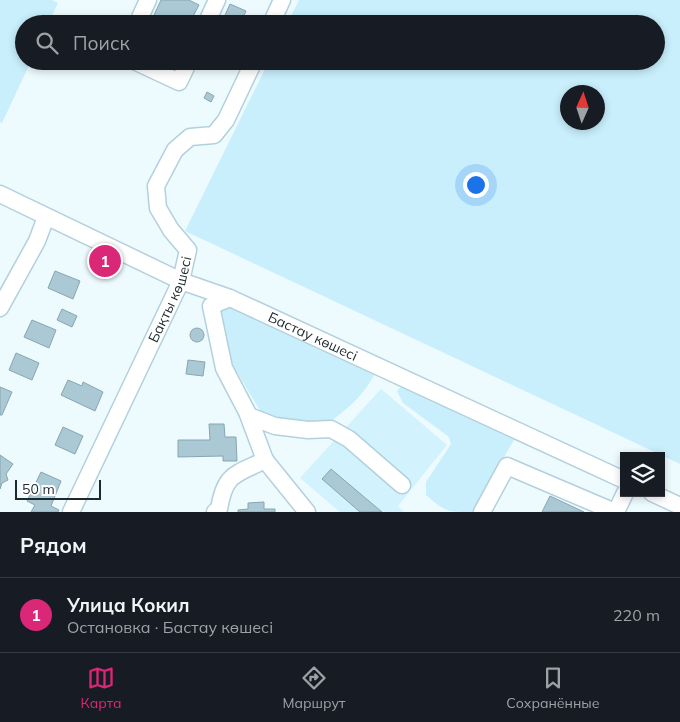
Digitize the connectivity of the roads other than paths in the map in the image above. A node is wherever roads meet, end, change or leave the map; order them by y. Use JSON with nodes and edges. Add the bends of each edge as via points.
{"nodes":[{"id":1,"x":148,"y":0,"type":"edge"},
{"id":2,"x":216,"y":0,"type":"edge"},
{"id":3,"x":282,"y":0,"type":"edge"},
{"id":4,"x":141,"y":15,"type":"edge"},
{"id":5,"x":210,"y":15,"type":"edge"},
{"id":6,"x":275,"y":15,"type":"edge"},
{"id":7,"x":153,"y":70,"type":"edge"},
{"id":8,"x":185,"y":70,"type":"edge"},
{"id":9,"x":250,"y":70,"type":"edge"},
{"id":10,"x":0,"y":194,"type":"edge"},
{"id":11,"x":46,"y":217,"type":"junction"},
{"id":12,"x":182,"y":281,"type":"junction"},
{"id":13,"x":230,"y":298,"type":"junction"},
{"id":14,"x":0,"y":308,"type":"edge"},
{"id":15,"x":249,"y":416,"type":"junction"},
{"id":16,"x":265,"y":460,"type":"junction"},
{"id":17,"x":620,"y":478,"type":"edge"},
{"id":18,"x":402,"y":485,"type":"dead end"},
{"id":19,"x":623,"y":497,"type":"edge"},
{"id":20,"x":661,"y":497,"type":"edge"},
{"id":21,"x":680,"y":506,"type":"edge"},
{"id":22,"x":71,"y":512,"type":"edge"},
{"id":23,"x":214,"y":512,"type":"edge"},
{"id":24,"x":307,"y":512,"type":"edge"},
{"id":25,"x":482,"y":512,"type":"edge"},
{"id":26,"x":616,"y":512,"type":"edge"}],
"edges":[{"from":1,"to":4,"type":"street"},
{"from":2,"to":5,"type":"street"},
{"from":3,"to":6,"type":"street"},
{"from":7,"to":8,"type":"street","via":[[179,82]]},
{"from":9,"to":12,"type":"street","name":"Бақты көшесі","via":[[226,120],[214,135],[190,137],[175,150],[156,186],[158,208],[188,250]]},
{"from":10,"to":11,"type":"street","name":"Бастау көшесі"},
{"from":11,"to":12,"type":"street","name":"Бастау көшесі"},
{"from":11,"to":14,"type":"street","via":[[37,241]]},
{"from":12,"to":13,"type":"street","name":"Бастау көшесі"},
{"from":12,"to":22,"type":"street","name":"Бақты көшесі"},
{"from":13,"to":15,"type":"street","via":[[211,306],[224,368]]},
{"from":13,"to":17,"type":"street","name":"Бастау көшесі"},
{"from":15,"to":16,"type":"street"},
{"from":15,"to":18,"type":"street","via":[[275,426],[332,430],[349,439]]},
{"from":16,"to":23,"type":"street","via":[[232,476],[222,492],[219,509]]},
{"from":16,"to":24,"type":"street"},
{"from":19,"to":26,"type":"street"},
{"from":20,"to":21,"type":"street"},
{"from":25,"to":26,"type":"street","via":[[507,466]]}]}
